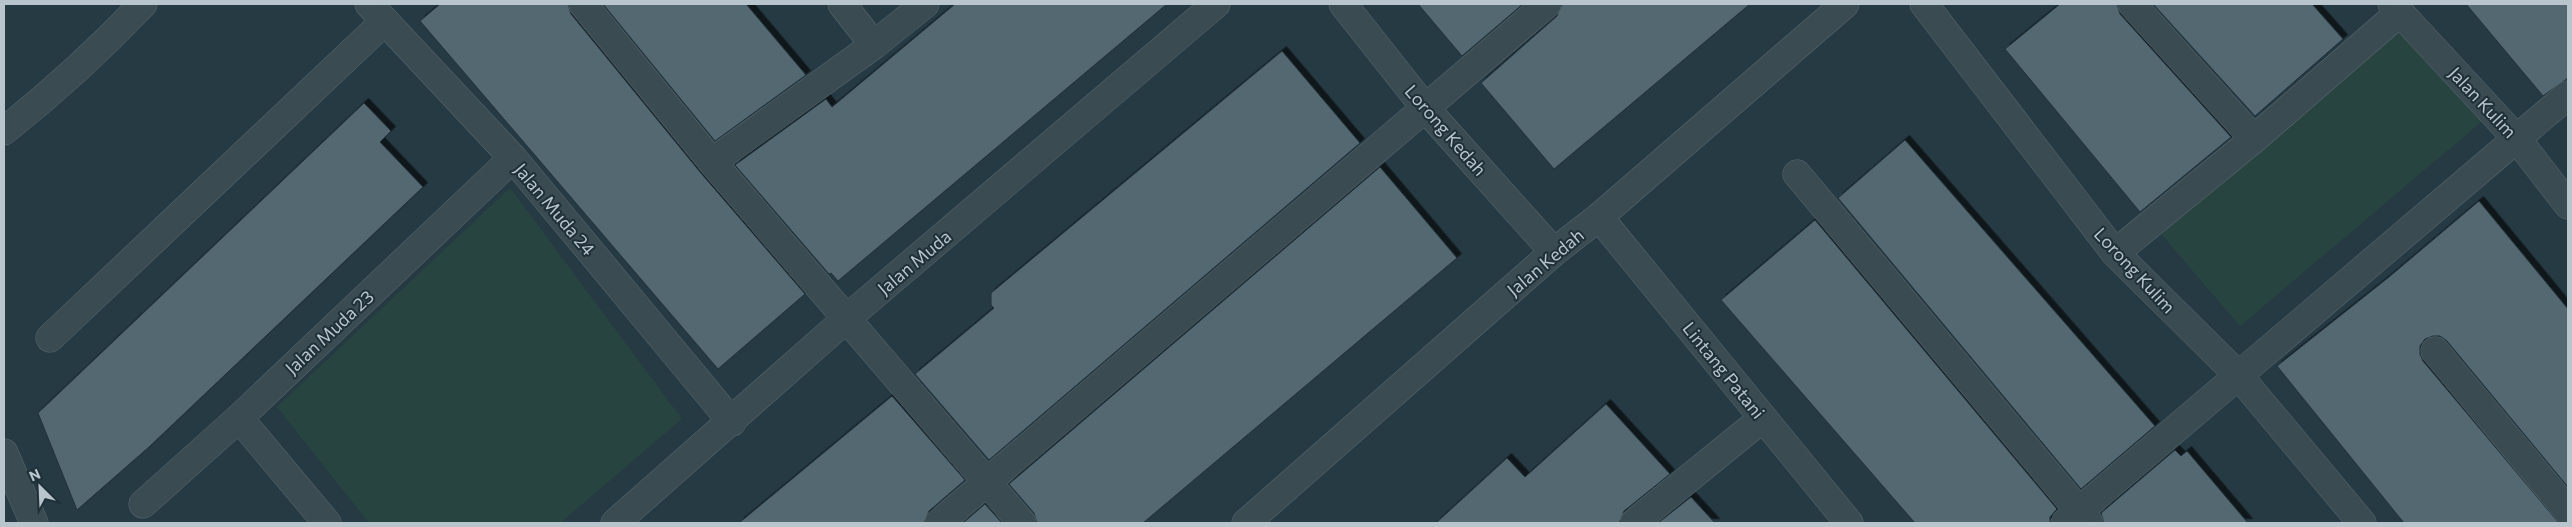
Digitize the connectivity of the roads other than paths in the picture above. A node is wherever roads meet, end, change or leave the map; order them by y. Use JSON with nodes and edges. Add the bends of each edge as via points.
{"nodes":[{"id":1,"x":584,"y":4,"type":"edge"},
{"id":2,"x":842,"y":4,"type":"edge"},
{"id":3,"x":925,"y":4,"type":"edge"},
{"id":4,"x":1216,"y":4,"type":"edge"},
{"id":5,"x":1343,"y":4,"type":"edge"},
{"id":6,"x":1547,"y":4,"type":"edge"},
{"id":7,"x":1845,"y":4,"type":"edge"},
{"id":8,"x":1924,"y":4,"type":"edge"},
{"id":9,"x":2132,"y":4,"type":"edge"},
{"id":10,"x":136,"y":7,"type":"edge"},
{"id":11,"x":2396,"y":8,"type":"edge"},
{"id":12,"x":377,"y":12,"type":"edge"},
{"id":13,"x":874,"y":45,"type":"junction"},
{"id":14,"x":2568,"y":95,"type":"edge"},
{"id":15,"x":1426,"y":109,"type":"junction"},
{"id":16,"x":4,"y":131,"type":"edge"},
{"id":17,"x":2254,"y":138,"type":"junction"},
{"id":18,"x":2517,"y":138,"type":"junction"},
{"id":19,"x":513,"y":158,"type":"junction"},
{"id":20,"x":712,"y":162,"type":"junction"},
{"id":21,"x":1797,"y":174,"type":"dead end"},
{"id":22,"x":2568,"y":205,"type":"edge"},
{"id":23,"x":1599,"y":217,"type":"junction"},
{"id":24,"x":1554,"y":252,"type":"junction"},
{"id":25,"x":2115,"y":253,"type":"junction"},
{"id":26,"x":846,"y":319,"type":"junction"},
{"id":27,"x":50,"y":338,"type":"dead end"},
{"id":28,"x":2435,"y":352,"type":"dead end"},
{"id":29,"x":2238,"y":376,"type":"junction"},
{"id":30,"x":239,"y":418,"type":"junction"},
{"id":31,"x":1763,"y":418,"type":"junction"},
{"id":32,"x":732,"y":422,"type":"junction"},
{"id":33,"x":4,"y":453,"type":"edge"},
{"id":34,"x":988,"y":481,"type":"junction"},
{"id":35,"x":143,"y":504,"type":"dead end"},
{"id":36,"x":2568,"y":511,"type":"edge"},
{"id":37,"x":2078,"y":519,"type":"edge"},
{"id":38,"x":34,"y":523,"type":"edge"},
{"id":39,"x":327,"y":523,"type":"edge"},
{"id":40,"x":615,"y":523,"type":"edge"},
{"id":41,"x":939,"y":523,"type":"edge"},
{"id":42,"x":1022,"y":523,"type":"edge"},
{"id":43,"x":1246,"y":523,"type":"edge"},
{"id":44,"x":1634,"y":523,"type":"edge"},
{"id":45,"x":1849,"y":523,"type":"edge"},
{"id":46,"x":2362,"y":523,"type":"edge"}],
"edges":[{"from":1,"to":20,"type":"street"},
{"from":2,"to":13,"type":"street"},
{"from":3,"to":13,"type":"street"},
{"from":4,"to":26,"type":"street","name":"Jalan Muda"},
{"from":5,"to":15,"type":"street","name":"Lorong Kedah"},
{"from":6,"to":15,"type":"street"},
{"from":7,"to":23,"type":"street","name":"Jalan Kedah"},
{"from":8,"to":25,"type":"street","name":"Lorong Kulim"},
{"from":9,"to":17,"type":"street"},
{"from":10,"to":16,"type":"street","via":[[44,99]]},
{"from":11,"to":17,"type":"street"},
{"from":11,"to":18,"type":"street","name":"Jalan Kulim"},
{"from":12,"to":19,"type":"street","name":"Jalan Muda 24"},
{"from":12,"to":27,"type":"street"},
{"from":13,"to":20,"type":"street"},
{"from":14,"to":18,"type":"street"},
{"from":15,"to":24,"type":"street","name":"Lorong Kedah"},
{"from":15,"to":34,"type":"street"},
{"from":17,"to":25,"type":"street"},
{"from":18,"to":22,"type":"street","name":"Jalan Kulim"},
{"from":18,"to":29,"type":"street"},
{"from":19,"to":30,"type":"street","name":"Jalan Muda 23"},
{"from":19,"to":32,"type":"street","name":"Jalan Muda 24"},
{"from":20,"to":26,"type":"street"},
{"from":21,"to":37,"type":"street"},
{"from":23,"to":24,"type":"street","name":"Jalan Kedah"},
{"from":23,"to":31,"type":"street","name":"Lintang Patani"},
{"from":24,"to":43,"type":"street","name":"Jalan Kedah"},
{"from":25,"to":29,"type":"street","name":"Lorong Kulim"},
{"from":26,"to":32,"type":"street","name":"Jalan Muda"},
{"from":26,"to":34,"type":"street"},
{"from":28,"to":36,"type":"street"},
{"from":29,"to":37,"type":"street"},
{"from":29,"to":46,"type":"street","name":"Lorong Kulim"},
{"from":30,"to":35,"type":"street","name":"Jalan Muda 23"},
{"from":30,"to":39,"type":"street"},
{"from":31,"to":44,"type":"street"},
{"from":31,"to":45,"type":"street","name":"Lintang Patani"},
{"from":32,"to":40,"type":"street","name":"Jalan Muda"},
{"from":33,"to":38,"type":"street"},
{"from":34,"to":41,"type":"street"},
{"from":34,"to":42,"type":"street"}]}
